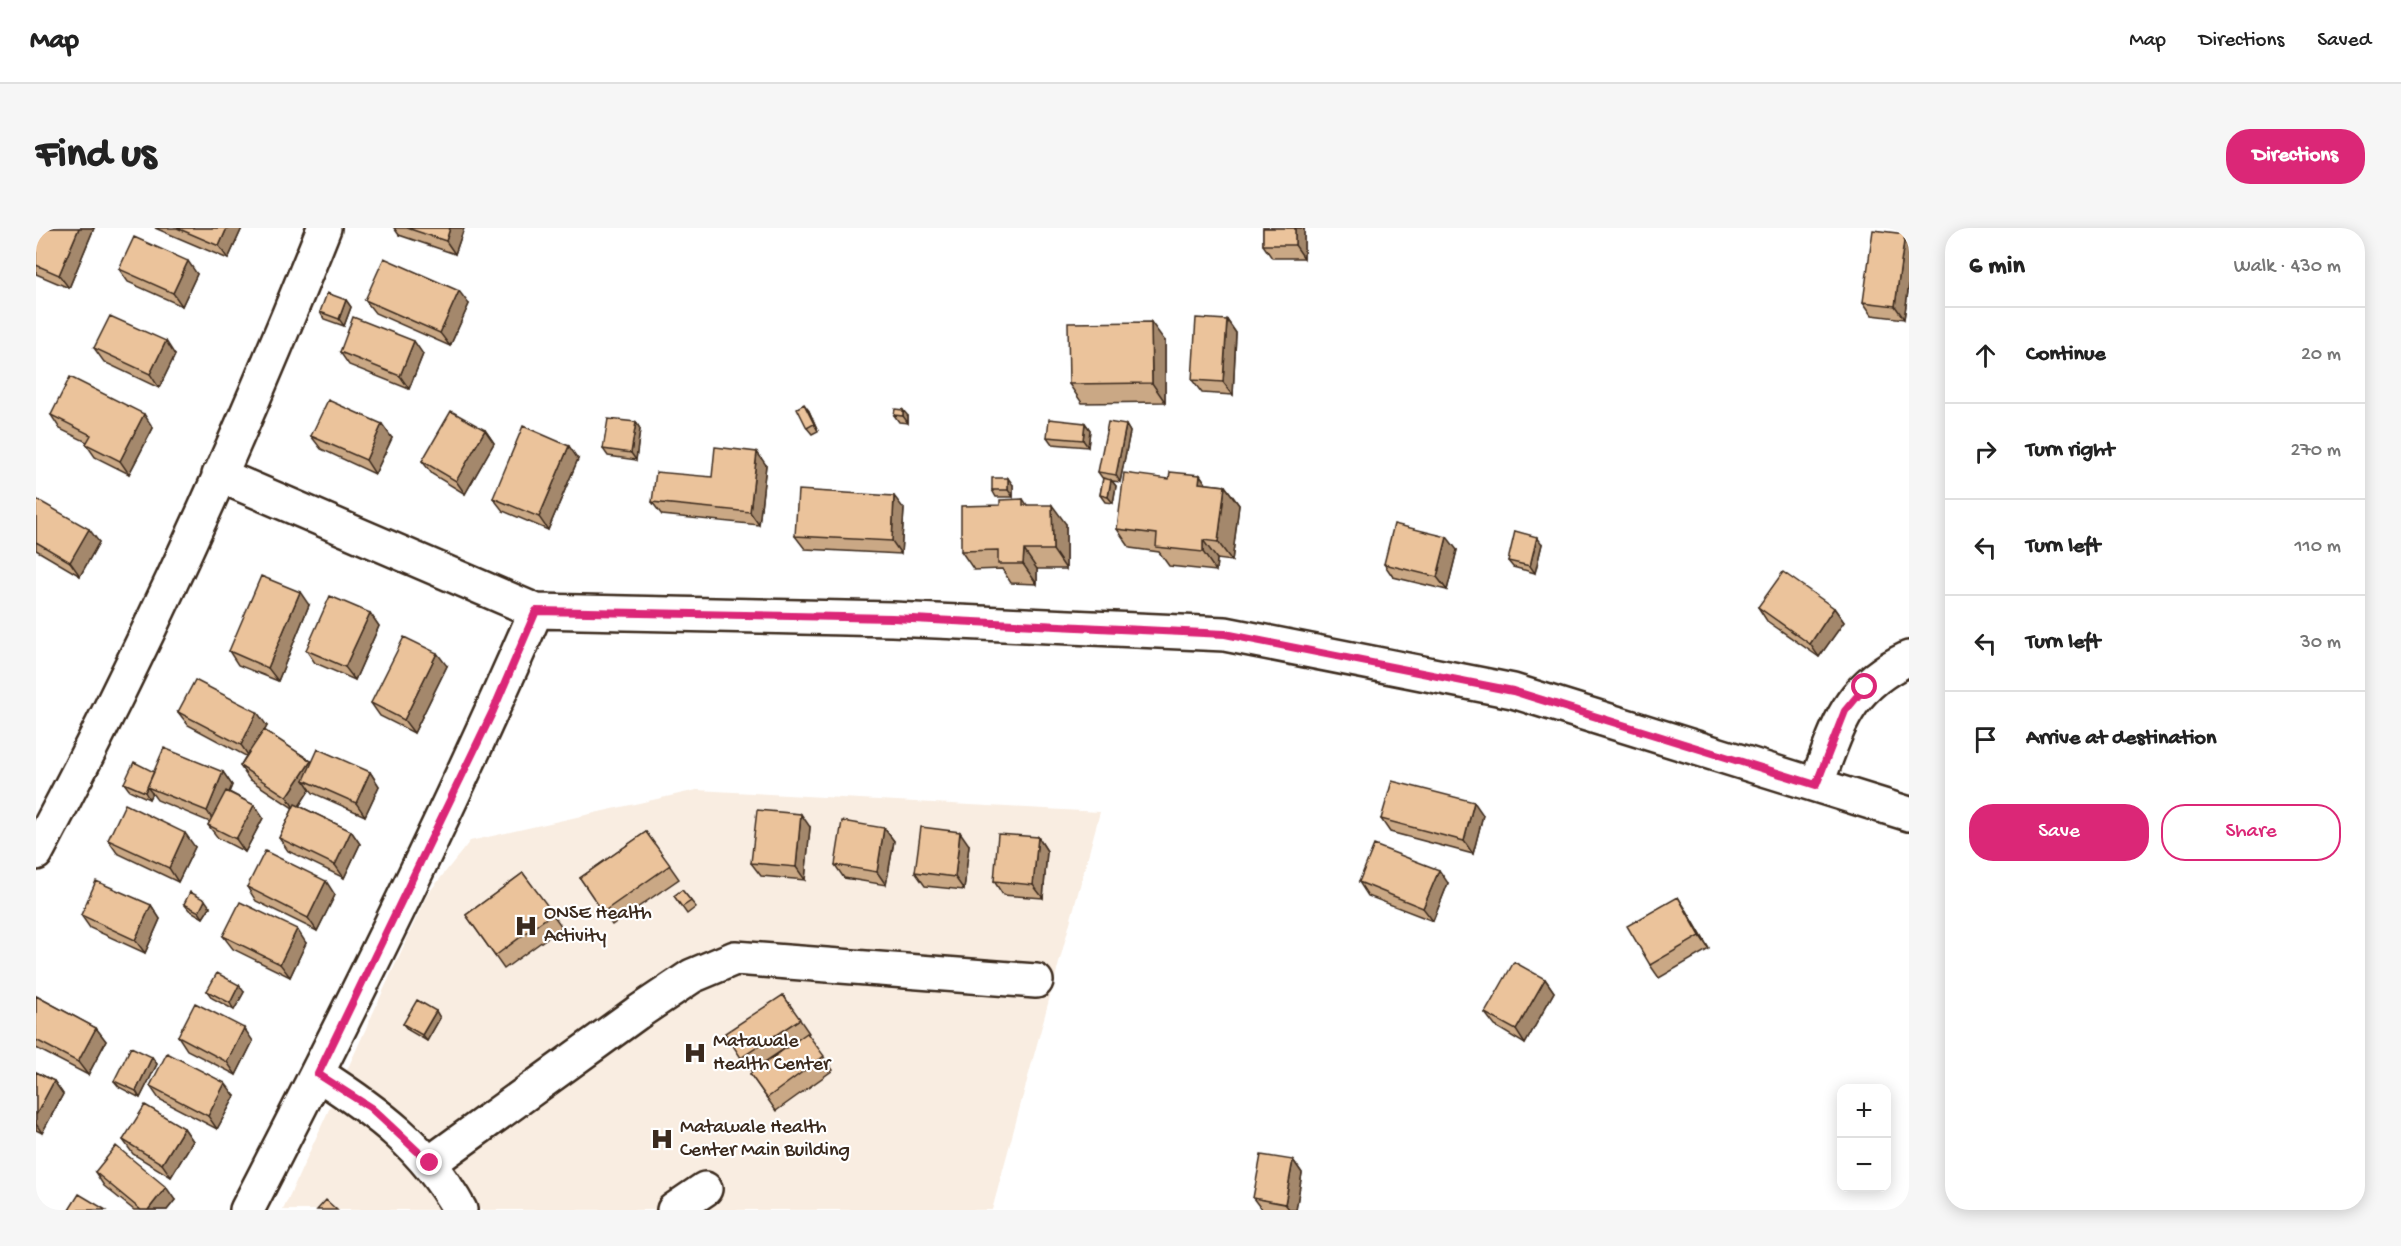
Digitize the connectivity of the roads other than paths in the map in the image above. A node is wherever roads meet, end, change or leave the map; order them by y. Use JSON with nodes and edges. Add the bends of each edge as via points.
{"nodes":[{"id":1,"x":324,"y":228,"type":"edge"},
{"id":2,"x":219,"y":475,"type":"junction"},
{"id":3,"x":536,"y":611,"type":"junction"},
{"id":4,"x":1909,"y":658,"type":"edge"},
{"id":5,"x":1816,"y":785,"type":"junction"},
{"id":6,"x":1909,"y":814,"type":"edge"},
{"id":7,"x":36,"y":853,"type":"edge"},
{"id":8,"x":1036,"y":981,"type":"dead end"},
{"id":9,"x":318,"y":1074,"type":"junction"},
{"id":10,"x":430,"y":1163,"type":"junction"},
{"id":11,"x":705,"y":1189,"type":"dead end"},
{"id":12,"x":248,"y":1210,"type":"edge"},
{"id":13,"x":460,"y":1210,"type":"edge"},
{"id":14,"x":674,"y":1210,"type":"edge"}],
"edges":[{"from":1,"to":2,"type":"street"},
{"from":2,"to":3,"type":"street"},
{"from":2,"to":7,"type":"street","via":[[117,694]]},
{"from":3,"to":5,"type":"street","via":[[892,618],[1225,634],[1513,691]]},
{"from":3,"to":9,"type":"street","via":[[493,711]]},
{"from":4,"to":5,"type":"street","via":[[1865,687],[1845,711]]},
{"from":5,"to":6,"type":"street"},
{"from":8,"to":10,"type":"street","via":[[735,958],[692,976],[637,1012]]},
{"from":9,"to":10,"type":"street","via":[[371,1108]]},
{"from":9,"to":12,"type":"street"},
{"from":10,"to":13,"type":"street"},
{"from":11,"to":14,"type":"street"}]}
